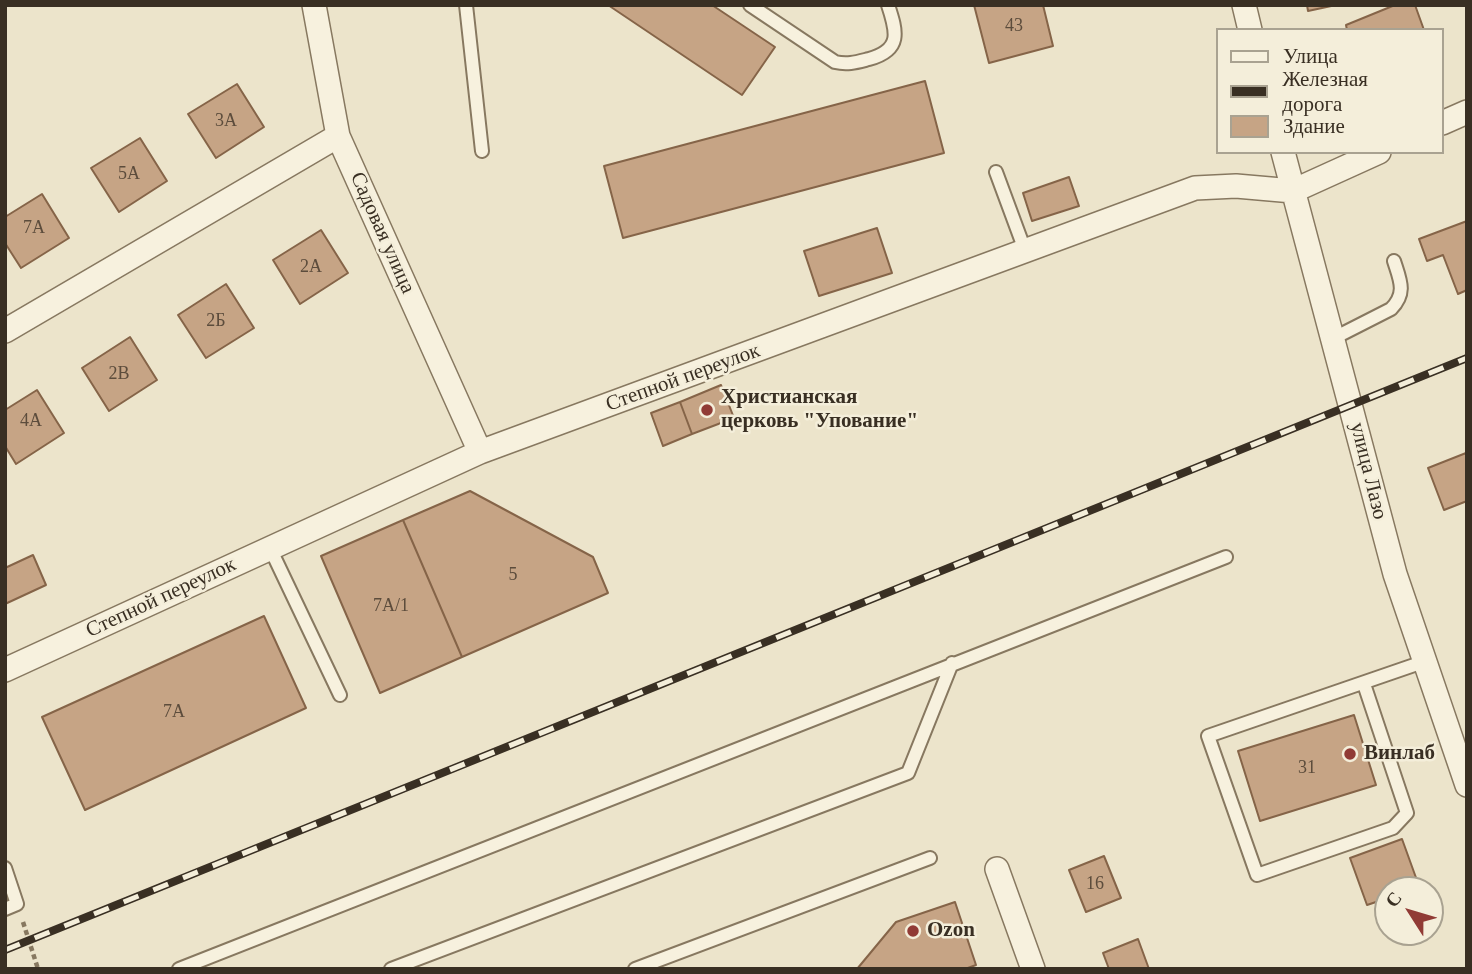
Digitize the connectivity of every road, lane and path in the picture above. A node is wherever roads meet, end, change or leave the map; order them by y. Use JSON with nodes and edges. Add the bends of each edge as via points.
{"nodes":[{"id":1,"x":314,"y":5,"type":"edge"},
{"id":2,"x":466,"y":5,"type":"edge"},
{"id":3,"x":750,"y":5,"type":"edge"},
{"id":4,"x":888,"y":5,"type":"edge"},
{"id":5,"x":1244,"y":5,"type":"edge"},
{"id":6,"x":1250,"y":28,"type":"edge"},
{"id":7,"x":1467,"y":112,"type":"edge"},
{"id":8,"x":1444,"y":123,"type":"edge"},
{"id":9,"x":338,"y":136,"type":"junction"},
{"id":10,"x":482,"y":151,"type":"dead end"},
{"id":11,"x":1284,"y":154,"type":"edge"},
{"id":12,"x":1375,"y":154,"type":"edge"},
{"id":13,"x":996,"y":172,"type":"dead end"},
{"id":14,"x":1293,"y":191,"type":"junction"},
{"id":15,"x":1026,"y":253,"type":"junction"},
{"id":16,"x":1394,"y":261,"type":"dead end"},
{"id":17,"x":5,"y":331,"type":"edge"},
{"id":18,"x":1335,"y":338,"type":"junction"},
{"id":19,"x":480,"y":452,"type":"junction"},
{"id":20,"x":270,"y":548,"type":"junction"},
{"id":21,"x":1226,"y":557,"type":"dead end"},
{"id":22,"x":1423,"y":662,"type":"junction"},
{"id":23,"x":952,"y":663,"type":"junction"},
{"id":24,"x":5,"y":670,"type":"edge"},
{"id":25,"x":1364,"y":684,"type":"junction"},
{"id":26,"x":340,"y":695,"type":"dead end"},
{"id":27,"x":1467,"y":785,"type":"edge"},
{"id":28,"x":930,"y":858,"type":"dead end"},
{"id":29,"x":5,"y":868,"type":"edge"},
{"id":30,"x":997,"y":869,"type":"dead end"},
{"id":31,"x":11,"y":907,"type":"edge"},
{"id":32,"x":38,"y":969,"type":"edge"},
{"id":33,"x":179,"y":969,"type":"edge"},
{"id":34,"x":391,"y":969,"type":"edge"},
{"id":35,"x":635,"y":969,"type":"edge"},
{"id":36,"x":1033,"y":969,"type":"edge"}],
"edges":[{"from":1,"to":9,"type":"street","name":"Садовая улица"},
{"from":2,"to":10,"type":"lane"},
{"from":3,"to":4,"type":"lane","via":[[835,62],[847,65],[884,55],[890,49],[895,39]]},
{"from":5,"to":6,"type":"street"},
{"from":7,"to":8,"type":"street"},
{"from":9,"to":17,"type":"street"},
{"from":9,"to":19,"type":"street","name":"Садовая улица"},
{"from":11,"to":14,"type":"street","name":"улица Лазо"},
{"from":12,"to":14,"type":"street","name":"Степной переулок"},
{"from":13,"to":15,"type":"lane"},
{"from":14,"to":15,"type":"street","name":"Степной переулок","via":[[1195,188]]},
{"from":14,"to":18,"type":"street","name":"улица Лазо"},
{"from":15,"to":19,"type":"street","name":"Степной переулок"},
{"from":16,"to":18,"type":"lane","via":[[1402,286],[1398,302]]},
{"from":18,"to":22,"type":"street","name":"улица Лазо","via":[[1395,575]]},
{"from":19,"to":20,"type":"street","name":"Степной переулок"},
{"from":20,"to":24,"type":"street","name":"Степной переулок"},
{"from":20,"to":26,"type":"lane"},
{"from":21,"to":23,"type":"lane"},
{"from":22,"to":25,"type":"lane"},
{"from":22,"to":27,"type":"street","name":"улица Лазо"},
{"from":23,"to":33,"type":"lane"},
{"from":23,"to":34,"type":"lane","via":[[908,773]]},
{"from":25,"to":25,"type":"lane","via":[[1407,813],[1393,828],[1257,875],[1208,736]]},
{"from":28,"to":35,"type":"lane"},
{"from":29,"to":31,"type":"lane"},
{"from":30,"to":36,"type":"street"},
{"from":31,"to":32,"type":"path"}]}
